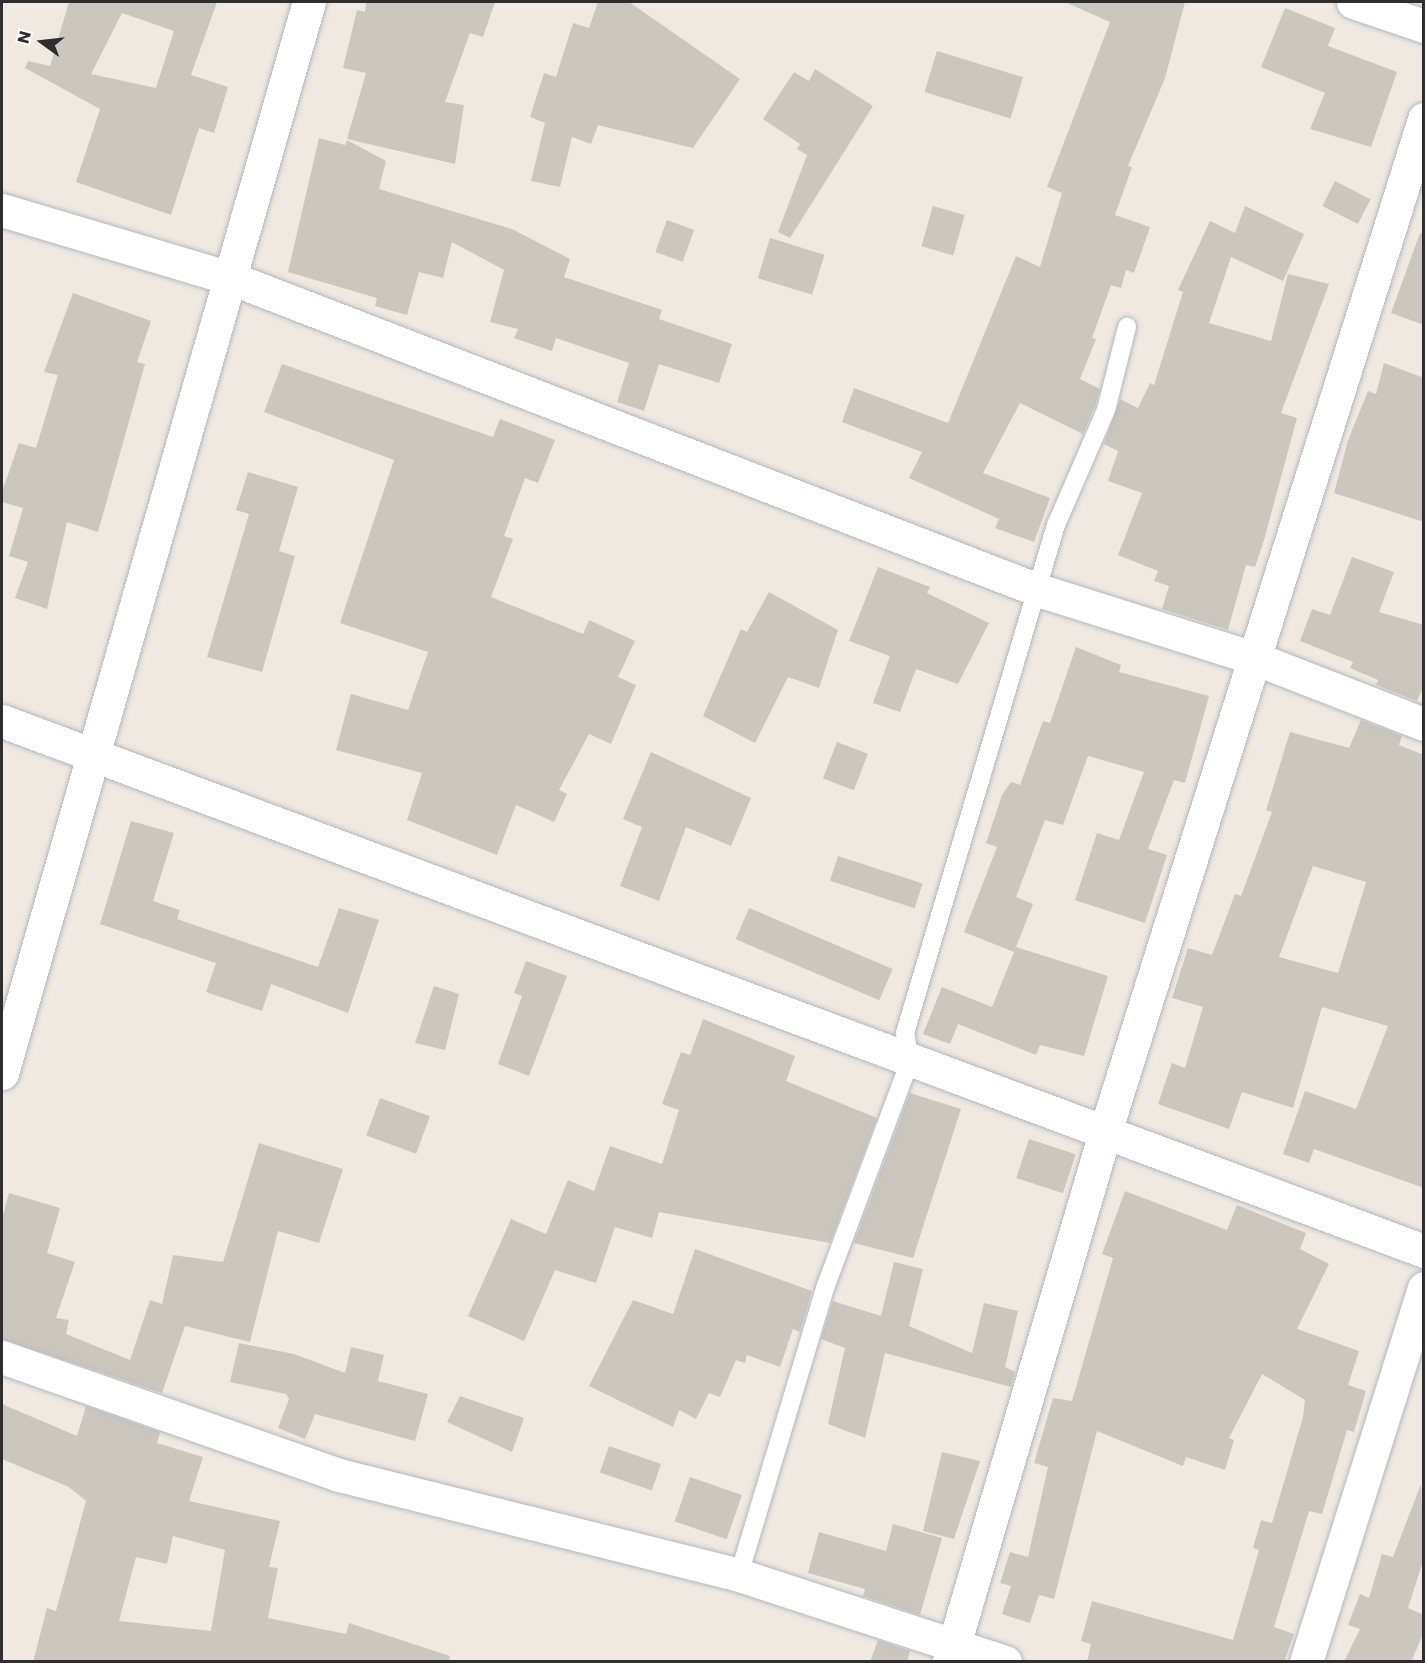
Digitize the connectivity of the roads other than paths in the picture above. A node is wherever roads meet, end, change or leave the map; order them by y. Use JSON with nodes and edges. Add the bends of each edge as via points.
{"nodes":[{"id":1,"x":309,"y":2,"type":"edge"},
{"id":2,"x":1353,"y":2,"type":"edge"},
{"id":3,"x":1424,"y":26,"type":"edge"},
{"id":4,"x":1424,"y":119,"type":"edge"},
{"id":5,"x":2,"y":210,"type":"edge"},
{"id":6,"x":233,"y":279,"type":"junction"},
{"id":7,"x":1127,"y":327,"type":"dead end"},
{"id":8,"x":1038,"y":590,"type":"junction"},
{"id":9,"x":1257,"y":659,"type":"junction"},
{"id":10,"x":2,"y":721,"type":"edge"},
{"id":11,"x":1424,"y":724,"type":"edge"},
{"id":12,"x":94,"y":754,"type":"junction"},
{"id":13,"x":910,"y":1061,"type":"junction"},
{"id":14,"x":2,"y":1073,"type":"edge"},
{"id":15,"x":1106,"y":1130,"type":"junction"},
{"id":16,"x":1424,"y":1251,"type":"edge"},
{"id":17,"x":1424,"y":1288,"type":"edge"},
{"id":18,"x":2,"y":1357,"type":"edge"},
{"id":19,"x":739,"y":1575,"type":"junction"},
{"id":20,"x":952,"y":1653,"type":"edge"},
{"id":21,"x":1005,"y":1662,"type":"edge"},
{"id":22,"x":1306,"y":1662,"type":"edge"}],
"edges":[{"from":1,"to":6,"type":"street"},
{"from":2,"to":3,"type":"street"},
{"from":4,"to":9,"type":"street"},
{"from":5,"to":6,"type":"street"},
{"from":6,"to":8,"type":"street"},
{"from":6,"to":12,"type":"street"},
{"from":7,"to":8,"type":"lane","via":[[1116,381],[1056,525]]},
{"from":8,"to":9,"type":"street"},
{"from":8,"to":13,"type":"lane","via":[[905,1033]]},
{"from":9,"to":11,"type":"street"},
{"from":9,"to":15,"type":"street"},
{"from":10,"to":12,"type":"street"},
{"from":12,"to":13,"type":"street"},
{"from":12,"to":14,"type":"street"},
{"from":13,"to":15,"type":"street"},
{"from":13,"to":19,"type":"lane","via":[[825,1288]]},
{"from":15,"to":16,"type":"street"},
{"from":15,"to":20,"type":"street"},
{"from":17,"to":22,"type":"street"},
{"from":18,"to":19,"type":"street","via":[[339,1475]]},
{"from":19,"to":20,"type":"street"},
{"from":20,"to":21,"type":"street"}]}
